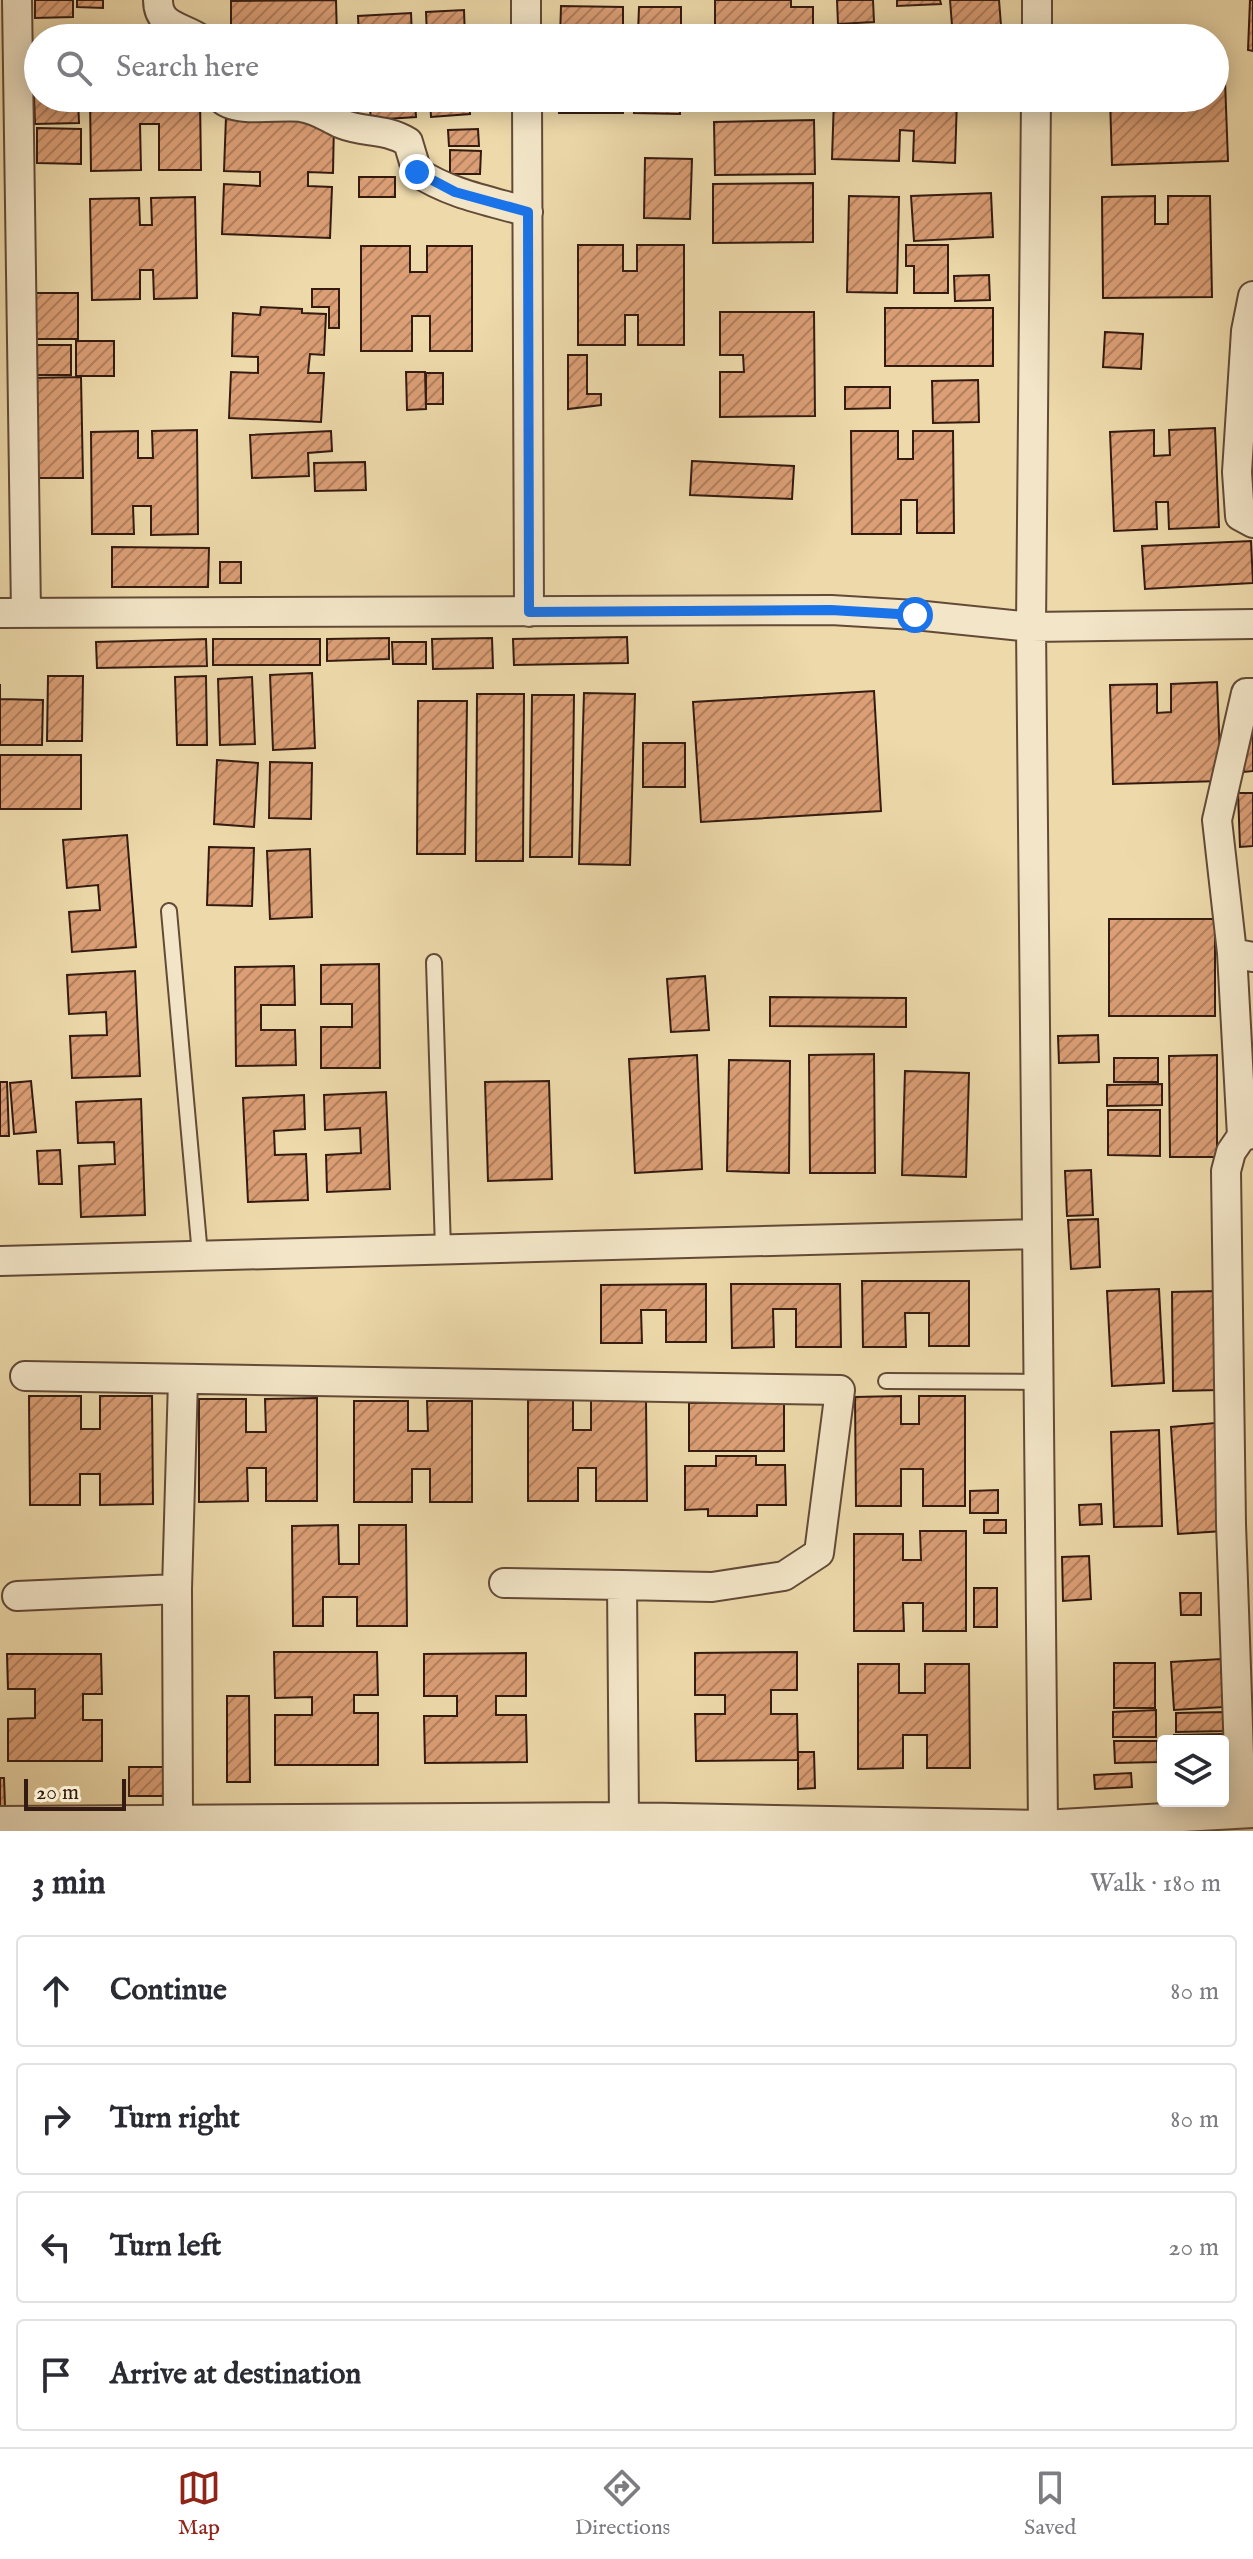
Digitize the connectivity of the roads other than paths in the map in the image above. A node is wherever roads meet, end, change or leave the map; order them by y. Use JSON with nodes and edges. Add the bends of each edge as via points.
{"nodes":[{"id":1,"x":17,"y":0,"type":"edge"},
{"id":2,"x":158,"y":0,"type":"edge"},
{"id":3,"x":526,"y":0,"type":"edge"},
{"id":4,"x":1037,"y":0,"type":"edge"},
{"id":5,"x":167,"y":24,"type":"edge"},
{"id":6,"x":526,"y":24,"type":"edge"},
{"id":7,"x":1037,"y":24,"type":"edge"},
{"id":8,"x":319,"y":112,"type":"edge"},
{"id":9,"x":527,"y":112,"type":"edge"},
{"id":10,"x":1036,"y":112,"type":"edge"},
{"id":11,"x":528,"y":212,"type":"junction"},
{"id":12,"x":1253,"y":296,"type":"edge"},
{"id":13,"x":1253,"y":523,"type":"edge"},
{"id":14,"x":529,"y":612,"type":"junction"},
{"id":15,"x":13,"y":613,"type":"edge"},
{"id":16,"x":1253,"y":624,"type":"edge"},
{"id":17,"x":1031,"y":627,"type":"junction"},
{"id":18,"x":1253,"y":693,"type":"edge"},
{"id":19,"x":169,"y":911,"type":"dead end"},
{"id":20,"x":1243,"y":955,"type":"edge"},
{"id":21,"x":434,"y":962,"type":"dead end"},
{"id":22,"x":1247,"y":1135,"type":"edge"},
{"id":23,"x":1035,"y":1234,"type":"junction"},
{"id":24,"x":443,"y":1249,"type":"junction"},
{"id":25,"x":200,"y":1255,"type":"junction"},
{"id":26,"x":0,"y":1261,"type":"edge"},
{"id":27,"x":25,"y":1376,"type":"dead end"},
{"id":28,"x":183,"y":1380,"type":"junction"},
{"id":29,"x":886,"y":1381,"type":"dead end"},
{"id":30,"x":1039,"y":1382,"type":"junction"},
{"id":31,"x":1242,"y":1523,"type":"edge"},
{"id":32,"x":504,"y":1583,"type":"dead end"},
{"id":33,"x":622,"y":1585,"type":"junction"},
{"id":34,"x":177,"y":1589,"type":"junction"},
{"id":35,"x":17,"y":1596,"type":"dead end"},
{"id":36,"x":1247,"y":1813,"type":"edge"},
{"id":37,"x":624,"y":1817,"type":"junction"},
{"id":38,"x":178,"y":1820,"type":"junction"},
{"id":39,"x":0,"y":1821,"type":"edge"},
{"id":40,"x":1043,"y":1825,"type":"junction"}],
"edges":[{"from":1,"to":15,"type":"street"},
{"from":2,"to":5,"type":"street"},
{"from":3,"to":6,"type":"street"},
{"from":4,"to":7,"type":"street"},
{"from":8,"to":11,"type":"street","via":[[342,124],[394,133],[408,142],[417,172],[434,183]]},
{"from":9,"to":11,"type":"street"},
{"from":10,"to":17,"type":"street"},
{"from":11,"to":14,"type":"street"},
{"from":12,"to":13,"type":"street","via":[[1237,472],[1240,516]]},
{"from":14,"to":15,"type":"street"},
{"from":14,"to":17,"type":"street","via":[[831,610]]},
{"from":16,"to":17,"type":"street"},
{"from":17,"to":23,"type":"street"},
{"from":18,"to":20,"type":"street","via":[[1246,693],[1217,820]]},
{"from":19,"to":25,"type":"lane"},
{"from":20,"to":22,"type":"street"},
{"from":21,"to":24,"type":"lane"},
{"from":22,"to":31,"type":"street","via":[[1231,1152],[1226,1171]]},
{"from":23,"to":24,"type":"street"},
{"from":23,"to":30,"type":"street"},
{"from":24,"to":25,"type":"street"},
{"from":25,"to":26,"type":"street"},
{"from":27,"to":28,"type":"street"},
{"from":28,"to":33,"type":"street","via":[[840,1390],[819,1553],[784,1576],[712,1587]]},
{"from":28,"to":34,"type":"street"},
{"from":29,"to":30,"type":"lane"},
{"from":30,"to":40,"type":"street"},
{"from":31,"to":36,"type":"street"},
{"from":32,"to":33,"type":"street"},
{"from":33,"to":37,"type":"street"},
{"from":34,"to":35,"type":"street"},
{"from":34,"to":38,"type":"street"},
{"from":36,"to":40,"type":"street"},
{"from":37,"to":38,"type":"street"},
{"from":37,"to":40,"type":"street"},
{"from":38,"to":39,"type":"street"}]}
